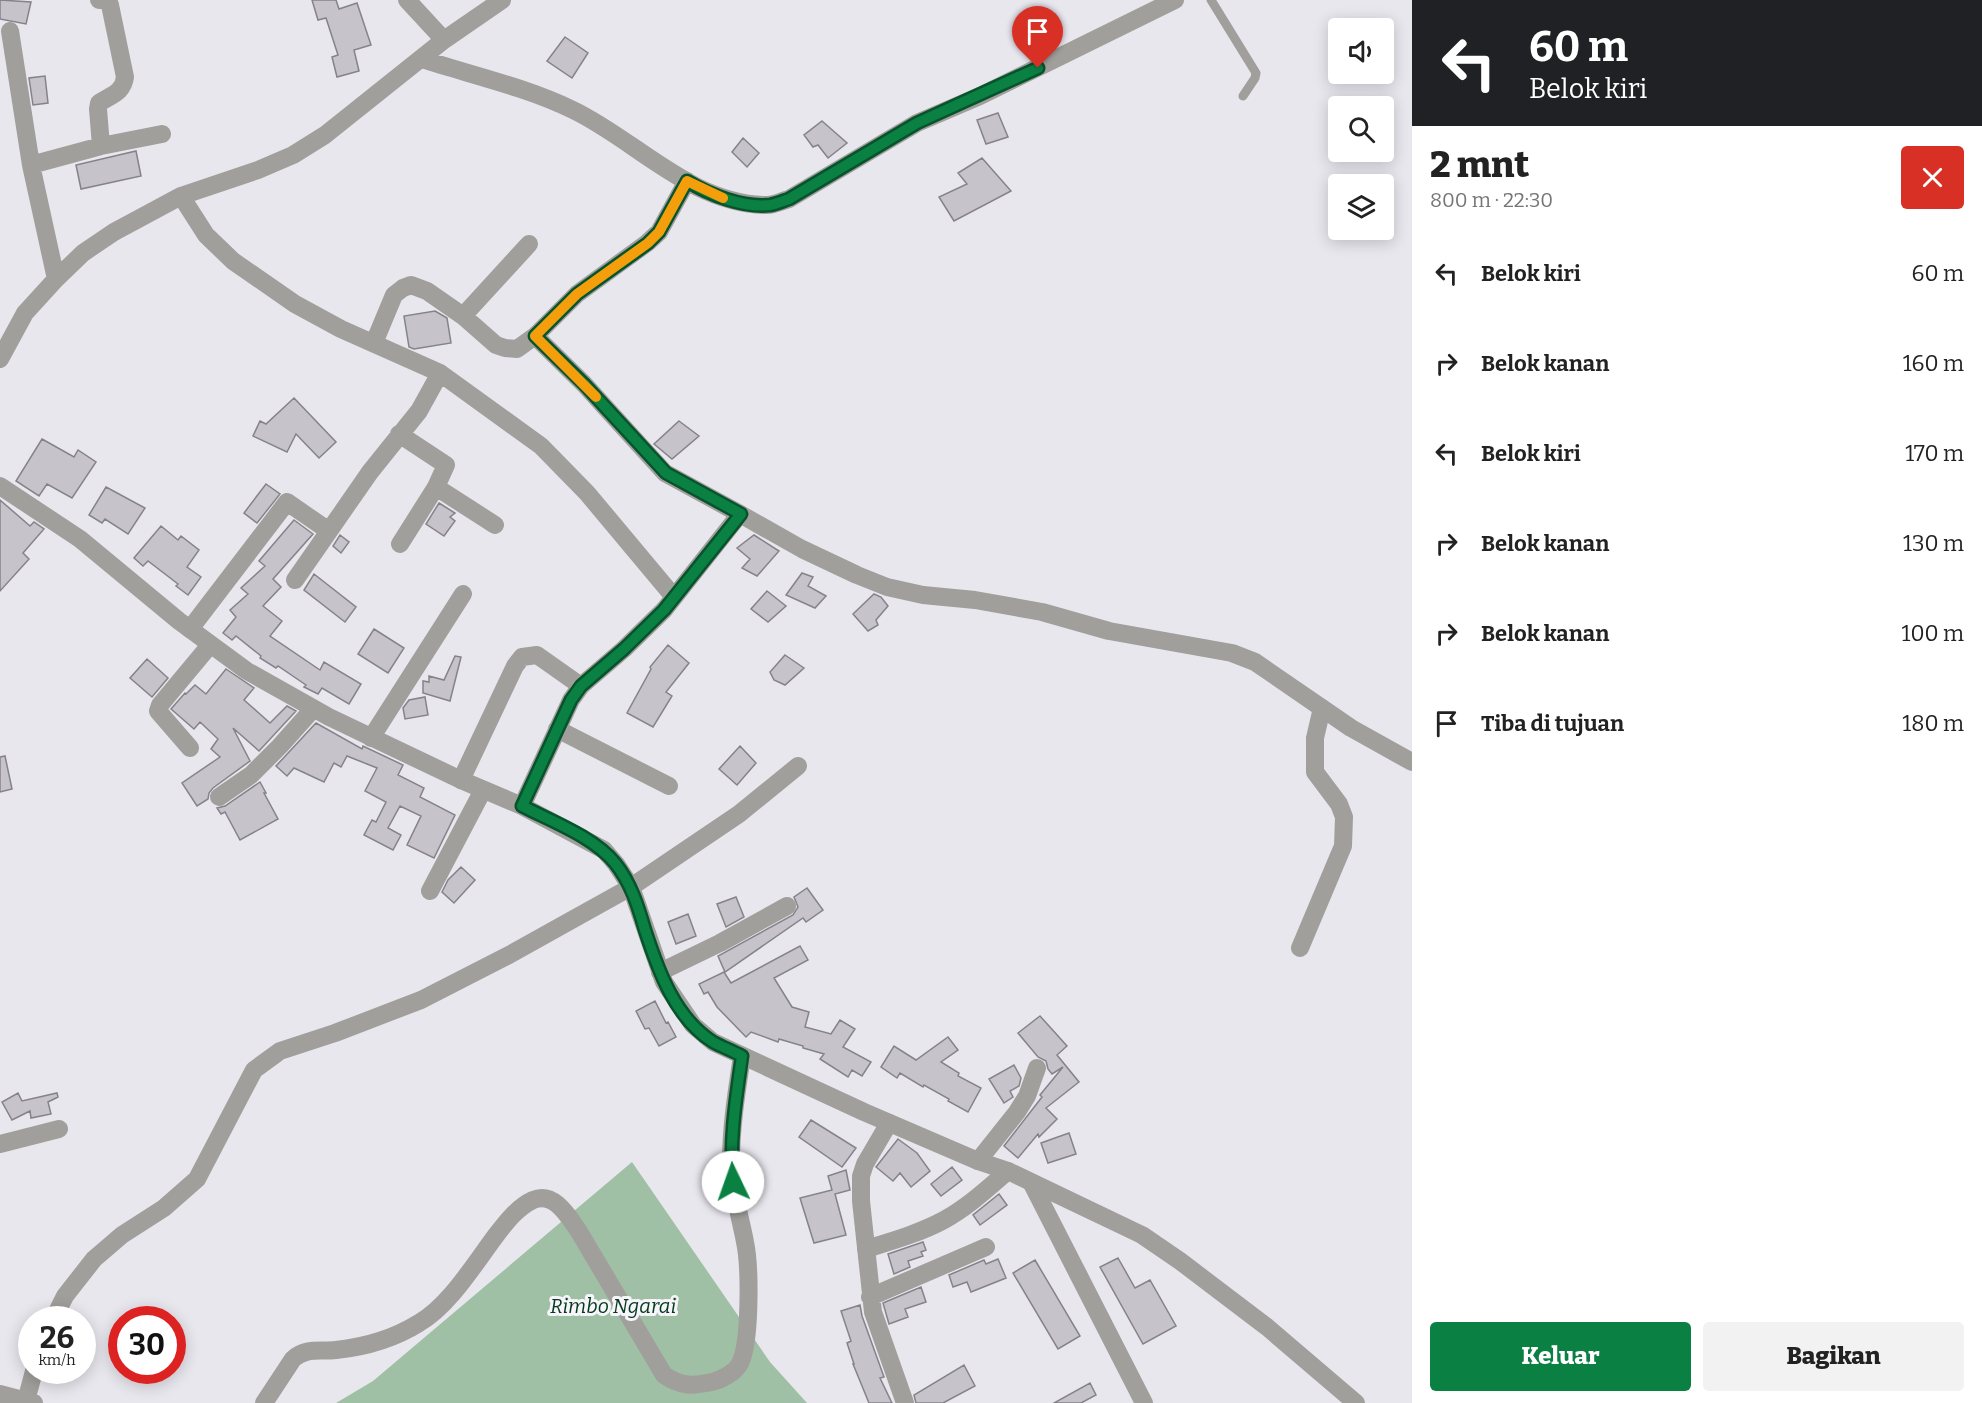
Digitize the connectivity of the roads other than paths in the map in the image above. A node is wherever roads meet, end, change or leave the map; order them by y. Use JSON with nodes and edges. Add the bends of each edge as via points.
{"nodes":[{"id":1,"x":99,"y":0,"type":"edge"},
{"id":2,"x":108,"y":0,"type":"edge"},
{"id":3,"x":407,"y":0,"type":"edge"},
{"id":4,"x":502,"y":0,"type":"edge"},
{"id":5,"x":1211,"y":0,"type":"edge"},
{"id":6,"x":1166,"y":2,"type":"edge"},
{"id":7,"x":10,"y":32,"type":"dead end"},
{"id":8,"x":444,"y":40,"type":"junction"},
{"id":9,"x":422,"y":59,"type":"junction"},
{"id":10,"x":1243,"y":96,"type":"dead end"},
{"id":11,"x":162,"y":134,"type":"dead end"},
{"id":12,"x":101,"y":146,"type":"junction"},
{"id":13,"x":31,"y":165,"type":"junction"},
{"id":14,"x":687,"y":181,"type":"junction"},
{"id":15,"x":181,"y":196,"type":"junction"},
{"id":16,"x":529,"y":244,"type":"dead end"},
{"id":17,"x":56,"y":279,"type":"junction"},
{"id":18,"x":463,"y":316,"type":"junction"},
{"id":19,"x":535,"y":336,"type":"junction"},
{"id":20,"x":374,"y":343,"type":"junction"},
{"id":21,"x":0,"y":359,"type":"edge"},
{"id":22,"x":440,"y":374,"type":"junction"},
{"id":23,"x":399,"y":434,"type":"junction"},
{"id":24,"x":0,"y":486,"type":"edge"},
{"id":25,"x":436,"y":487,"type":"junction"},
{"id":26,"x":741,"y":514,"type":"junction"},
{"id":27,"x":495,"y":525,"type":"dead end"},
{"id":28,"x":329,"y":531,"type":"junction"},
{"id":29,"x":400,"y":544,"type":"dead end"},
{"id":30,"x":295,"y":580,"type":"dead end"},
{"id":31,"x":463,"y":594,"type":"dead end"},
{"id":32,"x":674,"y":597,"type":"junction"},
{"id":33,"x":190,"y":628,"type":"junction"},
{"id":34,"x":210,"y":645,"type":"junction"},
{"id":35,"x":581,"y":686,"type":"junction"},
{"id":36,"x":1322,"y":708,"type":"junction"},
{"id":37,"x":313,"y":709,"type":"junction"},
{"id":38,"x":557,"y":729,"type":"junction"},
{"id":39,"x":372,"y":738,"type":"junction"},
{"id":40,"x":190,"y":748,"type":"dead end"},
{"id":41,"x":1412,"y":762,"type":"edge"},
{"id":42,"x":798,"y":766,"type":"dead end"},
{"id":43,"x":460,"y":780,"type":"junction"},
{"id":44,"x":669,"y":786,"type":"dead end"},
{"id":45,"x":483,"y":790,"type":"junction"},
{"id":46,"x":219,"y":797,"type":"dead end"},
{"id":47,"x":522,"y":806,"type":"junction"},
{"id":48,"x":631,"y":886,"type":"junction"},
{"id":49,"x":430,"y":891,"type":"dead end"},
{"id":50,"x":787,"y":906,"type":"dead end"},
{"id":51,"x":1300,"y":948,"type":"dead end"},
{"id":52,"x":660,"y":972,"type":"junction"},
{"id":53,"x":742,"y":1056,"type":"junction"},
{"id":54,"x":1037,"y":1068,"type":"dead end"},
{"id":55,"x":889,"y":1123,"type":"junction"},
{"id":56,"x":59,"y":1130,"type":"dead end"},
{"id":57,"x":0,"y":1144,"type":"edge"},
{"id":58,"x":978,"y":1161,"type":"junction"},
{"id":59,"x":1008,"y":1171,"type":"junction"},
{"id":60,"x":1032,"y":1184,"type":"junction"},
{"id":61,"x":986,"y":1246,"type":"dead end"},
{"id":62,"x":866,"y":1249,"type":"junction"},
{"id":63,"x":870,"y":1297,"type":"junction"},
{"id":64,"x":60,"y":1306,"type":"edge"},
{"id":65,"x":32,"y":1384,"type":"edge"},
{"id":66,"x":0,"y":1394,"type":"edge"},
{"id":67,"x":30,"y":1402,"type":"edge"},
{"id":68,"x":264,"y":1403,"type":"edge"},
{"id":69,"x":905,"y":1403,"type":"edge"},
{"id":70,"x":1144,"y":1403,"type":"edge"},
{"id":71,"x":1356,"y":1403,"type":"edge"}],
"edges":[{"from":1,"to":2,"type":"street"},
{"from":2,"to":12,"type":"street","via":[[125,77],[118,92],[99,103]]},
{"from":3,"to":8,"type":"street"},
{"from":4,"to":8,"type":"street"},
{"from":5,"to":10,"type":"lane","via":[[1256,73]]},
{"from":6,"to":14,"type":"street","via":[[917,123],[789,199],[769,205],[749,203],[724,198]]},
{"from":7,"to":13,"type":"street"},
{"from":8,"to":9,"type":"street"},
{"from":9,"to":14,"type":"street","via":[[573,110]]},
{"from":9,"to":15,"type":"street","via":[[325,135],[293,155]]},
{"from":11,"to":12,"type":"street"},
{"from":12,"to":13,"type":"street"},
{"from":13,"to":17,"type":"street"},
{"from":14,"to":19,"type":"street","via":[[659,232],[577,294]]},
{"from":15,"to":17,"type":"street","via":[[114,232],[83,253]]},
{"from":15,"to":20,"type":"street","via":[[206,235],[233,261],[295,304]]},
{"from":16,"to":18,"type":"street"},
{"from":17,"to":21,"type":"street","via":[[25,313]]},
{"from":18,"to":19,"type":"street","via":[[496,345],[505,348],[517,349]]},
{"from":18,"to":20,"type":"street","via":[[428,291],[411,285],[394,295]]},
{"from":19,"to":26,"type":"street","via":[[666,473]]},
{"from":20,"to":22,"type":"street"},
{"from":22,"to":23,"type":"street","via":[[419,411]]},
{"from":22,"to":32,"type":"street","via":[[564,467]]},
{"from":23,"to":25,"type":"street","via":[[446,465]]},
{"from":23,"to":28,"type":"street"},
{"from":24,"to":33,"type":"street","via":[[80,539]]},
{"from":25,"to":27,"type":"street"},
{"from":25,"to":29,"type":"street"},
{"from":26,"to":32,"type":"street"},
{"from":26,"to":36,"type":"street","via":[[802,549],[886,587],[1042,612],[1109,631],[1232,653],[1255,662]]},
{"from":28,"to":30,"type":"street"},
{"from":28,"to":33,"type":"street","via":[[287,502]]},
{"from":31,"to":39,"type":"street"},
{"from":32,"to":35,"type":"street"},
{"from":33,"to":34,"type":"street"},
{"from":34,"to":37,"type":"street"},
{"from":34,"to":40,"type":"street","via":[[158,711]]},
{"from":35,"to":38,"type":"street"},
{"from":35,"to":43,"type":"street","via":[[537,655],[522,657],[514,666]]},
{"from":36,"to":41,"type":"street"},
{"from":36,"to":51,"type":"street","via":[[1315,738],[1315,772],[1344,817],[1343,846]]},
{"from":37,"to":39,"type":"street"},
{"from":37,"to":46,"type":"street","via":[[251,775]]},
{"from":38,"to":44,"type":"street"},
{"from":38,"to":47,"type":"street"},
{"from":39,"to":43,"type":"street"},
{"from":42,"to":48,"type":"street","via":[[739,814]]},
{"from":43,"to":45,"type":"street"},
{"from":45,"to":47,"type":"street"},
{"from":45,"to":49,"type":"street"},
{"from":47,"to":48,"type":"street","via":[[604,850]]},
{"from":48,"to":52,"type":"street"},
{"from":48,"to":64,"type":"street","via":[[421,1000],[280,1051],[254,1070],[197,1179],[94,1258]]},
{"from":50,"to":52,"type":"street"},
{"from":52,"to":53,"type":"street","via":[[693,1025],[713,1042]]},
{"from":53,"to":55,"type":"street"},
{"from":53,"to":68,"type":"street","via":[[731,1162],[746,1244],[747,1328],[738,1367],[720,1380],[696,1385],[678,1384],[664,1375],[578,1230],[554,1201],[545,1198],[521,1207],[444,1301],[421,1323],[363,1345],[299,1353]]},
{"from":54,"to":58,"type":"street","via":[[1017,1112]]},
{"from":55,"to":58,"type":"street"},
{"from":55,"to":62,"type":"street","via":[[869,1154],[861,1176]]},
{"from":56,"to":57,"type":"street"},
{"from":58,"to":59,"type":"street"},
{"from":59,"to":60,"type":"street"},
{"from":59,"to":62,"type":"street","via":[[945,1220]]},
{"from":60,"to":70,"type":"street"},
{"from":60,"to":71,"type":"street","via":[[1142,1235],[1267,1327]]},
{"from":61,"to":63,"type":"street"},
{"from":62,"to":63,"type":"street"},
{"from":63,"to":69,"type":"street"},
{"from":65,"to":67,"type":"street"},
{"from":66,"to":67,"type":"street"}]}
